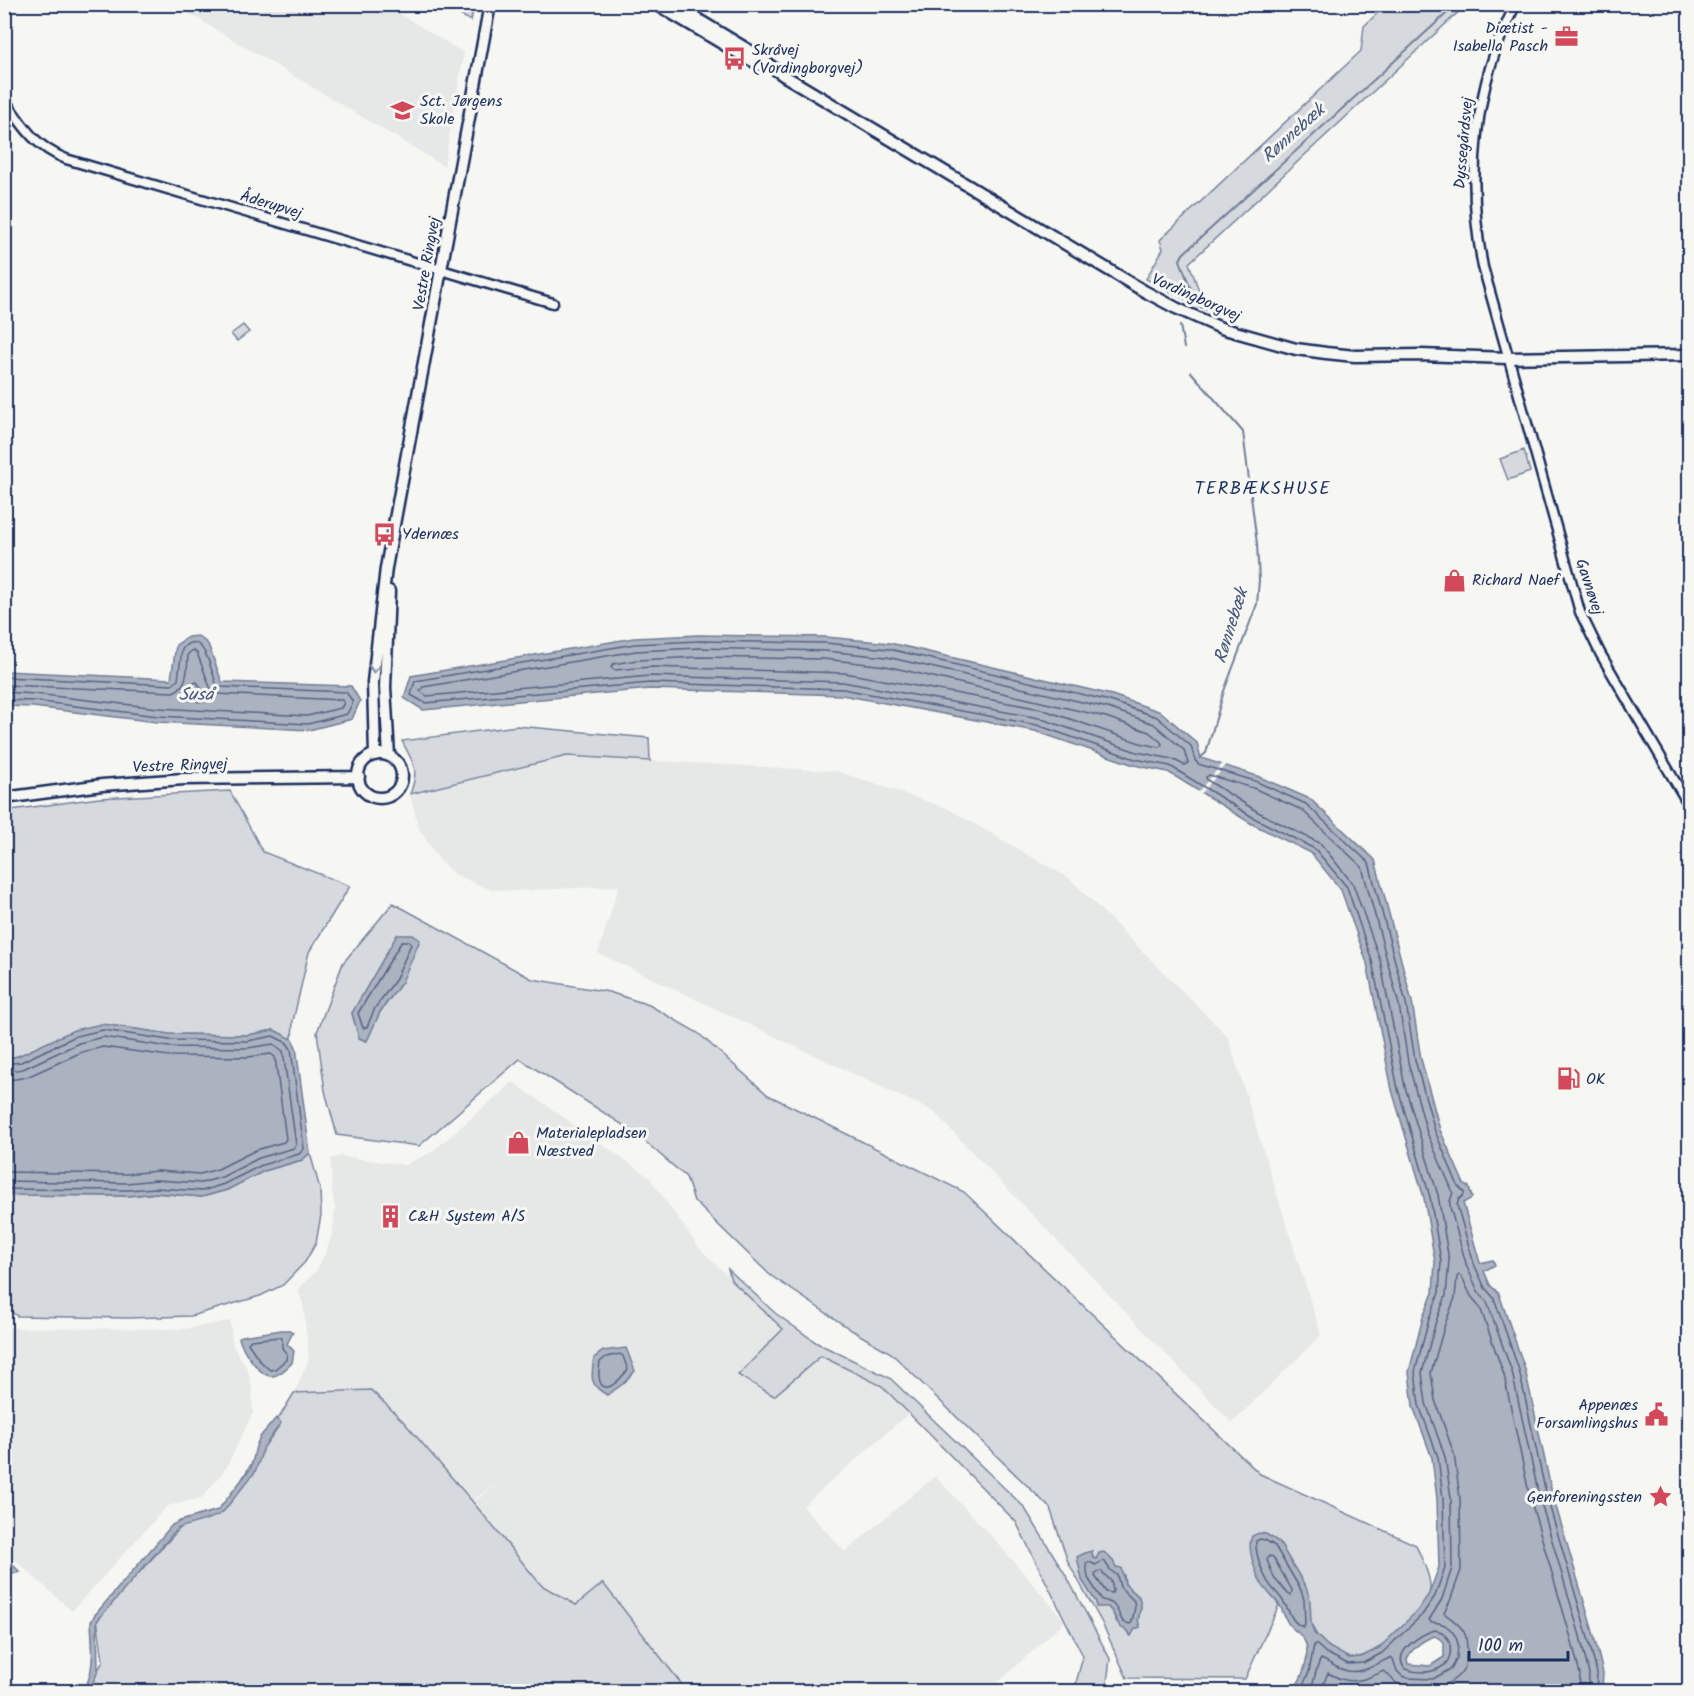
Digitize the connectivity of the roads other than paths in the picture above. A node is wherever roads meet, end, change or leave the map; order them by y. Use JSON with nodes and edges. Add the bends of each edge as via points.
{"nodes":[{"id":1,"x":490,"y":4,"type":"edge"},
{"id":2,"x":656,"y":4,"type":"edge"},
{"id":3,"x":672,"y":4,"type":"edge"},
{"id":4,"x":1516,"y":4,"type":"edge"},
{"id":5,"x":783,"y":75,"type":"junction"},
{"id":6,"x":4,"y":99,"type":"edge"},
{"id":7,"x":441,"y":270,"type":"junction"},
{"id":8,"x":553,"y":303,"type":"dead end"},
{"id":9,"x":1689,"y":355,"type":"edge"},
{"id":10,"x":1508,"y":358,"type":"junction"},
{"id":11,"x":394,"y":528,"type":"junction"},
{"id":12,"x":375,"y":755,"type":"junction"},
{"id":13,"x":389,"y":756,"type":"junction"},
{"id":14,"x":359,"y":777,"type":"junction"},
{"id":15,"x":4,"y":798,"type":"edge"},
{"id":16,"x":1689,"y":807,"type":"edge"}],
"edges":[{"from":1,"to":7,"type":"main road","name":"Vestre Ringvej"},
{"from":2,"to":5,"type":"main road","name":"Vordingborgvej"},
{"from":3,"to":5,"type":"main road","name":"Vordingborgvej"},
{"from":4,"to":10,"type":"street","name":"Dyssegårdsvej","via":[[1486,86],[1474,172],[1478,243]]},
{"from":5,"to":10,"type":"main road","name":"Vordingborgvej","via":[[1144,291],[1221,328],[1326,353]]},
{"from":6,"to":7,"type":"street","name":"Åderupvej","via":[[22,127],[53,154]]},
{"from":7,"to":8,"type":"street","name":"Åderupvej"},
{"from":7,"to":11,"type":"main road","name":"Vestre Ringvej"},
{"from":9,"to":10,"type":"main road","name":"Vordingborgvej"},
{"from":10,"to":16,"type":"street","name":"Gavnøvej","via":[[1580,612]]},
{"from":11,"to":12,"type":"main road","name":"Vestre Ringvej","one_way":true,"via":[[375,655]]},
{"from":11,"to":13,"type":"main road","name":"Vestre Ringvej","via":[[386,633]]},
{"from":12,"to":13,"type":"main road"},
{"from":12,"to":14,"type":"main road","via":[[362,765]]},
{"from":13,"to":14,"type":"main road","via":[[402,773],[395,793],[384,798],[372,796],[362,788]]},
{"from":14,"to":15,"type":"main road","name":"Vestre Ringvej","via":[[184,779]]}]}
